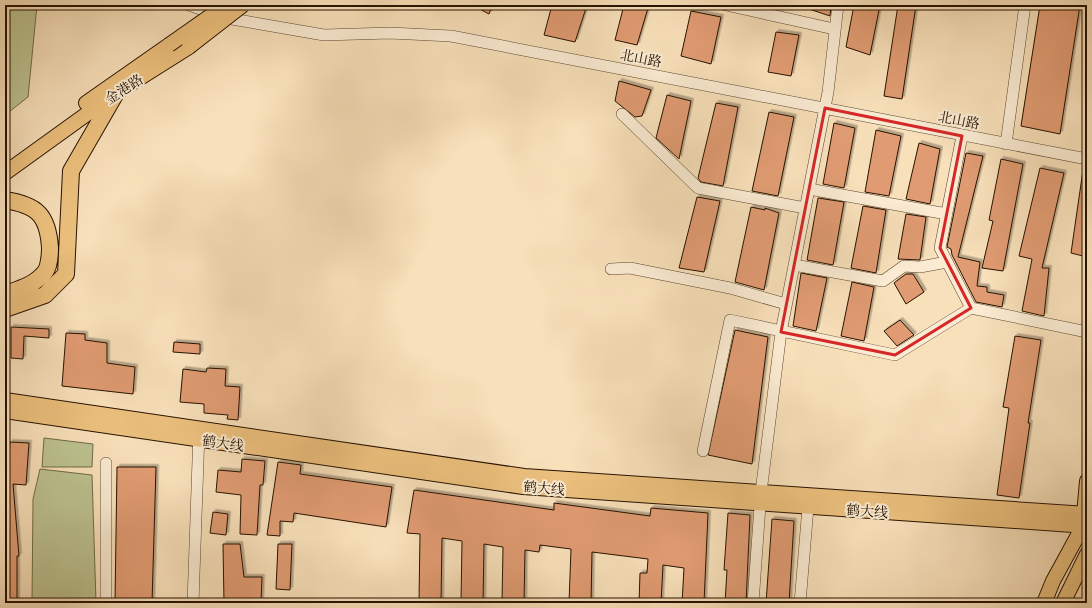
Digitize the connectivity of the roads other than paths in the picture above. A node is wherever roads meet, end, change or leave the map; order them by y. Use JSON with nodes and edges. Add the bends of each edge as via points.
{"nodes":[{"id":1,"x":189,"y":5,"type":"edge"},
{"id":2,"x":226,"y":5,"type":"edge"},
{"id":3,"x":243,"y":5,"type":"edge"},
{"id":4,"x":726,"y":5,"type":"edge"},
{"id":5,"x":838,"y":5,"type":"edge"},
{"id":6,"x":1025,"y":5,"type":"edge"},
{"id":7,"x":834,"y":29,"type":"junction"},
{"id":8,"x":116,"y":93,"type":"junction"},
{"id":9,"x":824,"y":108,"type":"junction"},
{"id":10,"x":622,"y":114,"type":"dead end"},
{"id":11,"x":962,"y":136,"type":"junction"},
{"id":12,"x":1006,"y":144,"type":"junction"},
{"id":13,"x":1087,"y":159,"type":"edge"},
{"id":14,"x":5,"y":163,"type":"edge"},
{"id":15,"x":5,"y":173,"type":"edge"},
{"id":16,"x":809,"y":189,"type":"junction"},
{"id":17,"x":5,"y":200,"type":"edge"},
{"id":18,"x":805,"y":208,"type":"junction"},
{"id":19,"x":947,"y":214,"type":"junction"},
{"id":20,"x":947,"y":262,"type":"junction"},
{"id":21,"x":794,"y":265,"type":"junction"},
{"id":22,"x":611,"y":269,"type":"dead end"},
{"id":23,"x":5,"y":294,"type":"edge"},
{"id":24,"x":786,"y":304,"type":"junction"},
{"id":25,"x":971,"y":308,"type":"junction"},
{"id":26,"x":5,"y":309,"type":"edge"},
{"id":27,"x":781,"y":332,"type":"junction"},
{"id":28,"x":1087,"y":332,"type":"edge"},
{"id":29,"x":5,"y":400,"type":"edge"},
{"id":30,"x":5,"y":412,"type":"edge"},
{"id":31,"x":199,"y":434,"type":"junction"},
{"id":32,"x":703,"y":451,"type":"dead end"},
{"id":33,"x":106,"y":463,"type":"dead end"},
{"id":34,"x":1087,"y":481,"type":"edge"},
{"id":35,"x":760,"y":498,"type":"junction"},
{"id":36,"x":808,"y":507,"type":"junction"},
{"id":37,"x":1085,"y":520,"type":"edge"},
{"id":38,"x":1087,"y":554,"type":"edge"},
{"id":39,"x":106,"y":603,"type":"edge"},
{"id":40,"x":193,"y":603,"type":"edge"},
{"id":41,"x":752,"y":603,"type":"edge"},
{"id":42,"x":800,"y":603,"type":"edge"},
{"id":43,"x":1044,"y":603,"type":"edge"},
{"id":44,"x":1063,"y":603,"type":"edge"}],
"edges":[{"from":1,"to":9,"type":"street","name":"北山路","via":[[226,18],[324,35],[390,33],[451,36]]},
{"from":2,"to":14,"type":"main road","name":"金港路","bridge":true},
{"from":3,"to":8,"type":"main road","name":"金港路","bridge":true,"via":[[189,47]]},
{"from":4,"to":7,"type":"street"},
{"from":5,"to":7,"type":"street"},
{"from":6,"to":12,"type":"street"},
{"from":7,"to":9,"type":"street"},
{"from":8,"to":15,"type":"main road","name":"金港路"},
{"from":8,"to":26,"type":"highway","via":[[71,171],[66,274],[45,295]]},
{"from":9,"to":11,"type":"street","name":"北山路"},
{"from":9,"to":16,"type":"street"},
{"from":10,"to":18,"type":"street","via":[[698,188]]},
{"from":11,"to":12,"type":"street","name":"北山路"},
{"from":11,"to":19,"type":"street"},
{"from":12,"to":13,"type":"street","name":"北山路"},
{"from":16,"to":18,"type":"street"},
{"from":16,"to":19,"type":"street"},
{"from":17,"to":23,"type":"highway","via":[[25,203],[42,217],[49,231],[50,253],[46,271],[31,284]]},
{"from":18,"to":21,"type":"street"},
{"from":19,"to":20,"type":"street","via":[[940,248]]},
{"from":20,"to":21,"type":"street","via":[[920,267],[904,266],[883,281]]},
{"from":20,"to":25,"type":"street"},
{"from":21,"to":24,"type":"street"},
{"from":22,"to":24,"type":"street","via":[[630,268],[730,288]]},
{"from":24,"to":27,"type":"street"},
{"from":25,"to":27,"type":"street","via":[[896,355]]},
{"from":25,"to":28,"type":"street"},
{"from":27,"to":32,"type":"street","via":[[730,320]]},
{"from":27,"to":35,"type":"street"},
{"from":29,"to":31,"type":"main road","name":"鹤大线"},
{"from":30,"to":31,"type":"main road","name":"鹤大线"},
{"from":31,"to":35,"type":"main road","name":"鹤大线","via":[[523,487]]},
{"from":31,"to":40,"type":"street"},
{"from":33,"to":39,"type":"street"},
{"from":34,"to":37,"type":"main road"},
{"from":35,"to":36,"type":"main road","name":"鹤大线"},
{"from":35,"to":37,"type":"main road","name":"鹤大线"},
{"from":35,"to":41,"type":"street"},
{"from":36,"to":37,"type":"main road","name":"鹤大线"},
{"from":36,"to":42,"type":"street"},
{"from":37,"to":43,"type":"main road"},
{"from":38,"to":44,"type":"main road"}]}
